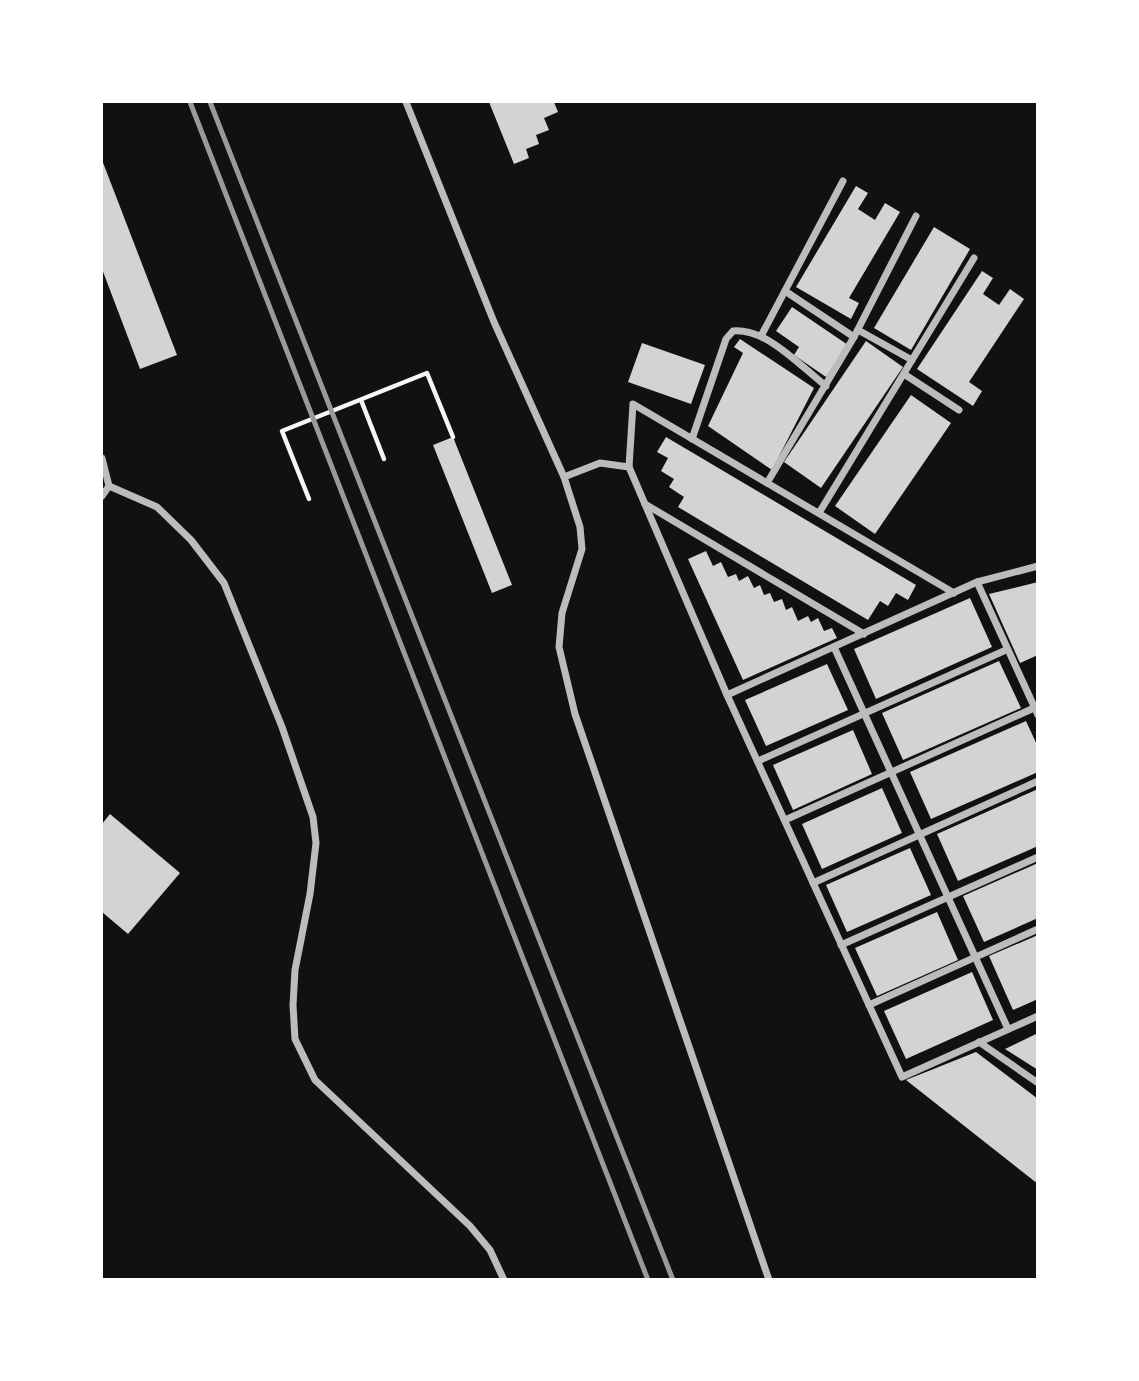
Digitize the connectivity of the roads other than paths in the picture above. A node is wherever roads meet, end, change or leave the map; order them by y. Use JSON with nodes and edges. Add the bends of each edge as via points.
{"nodes":[{"id":1,"x":406,"y":102,"type":"edge"},
{"id":2,"x":843,"y":181,"type":"dead end"},
{"id":3,"x":916,"y":216,"type":"dead end"},
{"id":4,"x":974,"y":258,"type":"dead end"},
{"id":5,"x":785,"y":291,"type":"junction"},
{"id":6,"x":856,"y":333,"type":"junction"},
{"id":7,"x":761,"y":336,"type":"junction"},
{"id":8,"x":912,"y":360,"type":"junction"},
{"id":9,"x":904,"y":374,"type":"junction"},
{"id":10,"x":826,"y":386,"type":"junction"},
{"id":11,"x":959,"y":410,"type":"dead end"},
{"id":12,"x":692,"y":439,"type":"junction"},
{"id":13,"x":102,"y":458,"type":"edge"},
{"id":14,"x":629,"y":467,"type":"junction"},
{"id":15,"x":564,"y":477,"type":"junction"},
{"id":16,"x":767,"y":483,"type":"junction"},
{"id":17,"x":109,"y":486,"type":"junction"},
{"id":18,"x":102,"y":496,"type":"edge"},
{"id":19,"x":644,"y":504,"type":"junction"},
{"id":20,"x":819,"y":513,"type":"junction"},
{"id":21,"x":1038,"y":566,"type":"edge"},
{"id":22,"x":977,"y":582,"type":"junction"},
{"id":23,"x":954,"y":593,"type":"junction"},
{"id":24,"x":864,"y":634,"type":"junction"},
{"id":25,"x":834,"y":647,"type":"junction"},
{"id":26,"x":1006,"y":650,"type":"junction"},
{"id":27,"x":727,"y":695,"type":"junction"},
{"id":28,"x":1036,"y":711,"type":"edge"},
{"id":29,"x":864,"y":714,"type":"junction"},
{"id":30,"x":758,"y":761,"type":"junction"},
{"id":31,"x":891,"y":772,"type":"junction"},
{"id":32,"x":1038,"y":782,"type":"edge"},
{"id":33,"x":785,"y":820,"type":"junction"},
{"id":34,"x":920,"y":835,"type":"junction"},
{"id":35,"x":1038,"y":857,"type":"edge"},
{"id":36,"x":813,"y":883,"type":"junction"},
{"id":37,"x":948,"y":897,"type":"junction"},
{"id":38,"x":1038,"y":929,"type":"edge"},
{"id":39,"x":841,"y":945,"type":"junction"},
{"id":40,"x":976,"y":957,"type":"junction"},
{"id":41,"x":869,"y":1005,"type":"junction"},
{"id":42,"x":1038,"y":1016,"type":"edge"},
{"id":43,"x":1008,"y":1029,"type":"junction"},
{"id":44,"x":979,"y":1042,"type":"junction"},
{"id":45,"x":1038,"y":1083,"type":"edge"},
{"id":46,"x":504,"y":1279,"type":"edge"},
{"id":47,"x":769,"y":1279,"type":"edge"}],
"edges":[{"from":1,"to":15,"type":"street","via":[[494,323]]},
{"from":2,"to":5,"type":"street"},
{"from":3,"to":6,"type":"street"},
{"from":4,"to":8,"type":"street"},
{"from":5,"to":6,"type":"street"},
{"from":5,"to":7,"type":"street"},
{"from":6,"to":8,"type":"street"},
{"from":6,"to":10,"type":"street"},
{"from":7,"to":10,"type":"street"},
{"from":7,"to":12,"type":"street","via":[[733,331],[726,339]]},
{"from":8,"to":9,"type":"street"},
{"from":9,"to":11,"type":"street"},
{"from":9,"to":20,"type":"street"},
{"from":10,"to":16,"type":"street"},
{"from":12,"to":14,"type":"street","via":[[633,404]]},
{"from":12,"to":16,"type":"street"},
{"from":13,"to":17,"type":"street"},
{"from":14,"to":15,"type":"street","via":[[600,463]]},
{"from":14,"to":19,"type":"street"},
{"from":15,"to":47,"type":"street","via":[[582,549],[562,613],[559,647],[575,714]]},
{"from":16,"to":20,"type":"street"},
{"from":17,"to":18,"type":"street"},
{"from":17,"to":46,"type":"street","via":[[157,507],[191,540],[224,583],[282,727],[313,817],[316,843],[293,1005],[295,1039],[315,1080],[470,1226],[490,1250]]},
{"from":19,"to":24,"type":"street"},
{"from":19,"to":27,"type":"street"},
{"from":20,"to":23,"type":"street"},
{"from":21,"to":22,"type":"street"},
{"from":22,"to":23,"type":"street"},
{"from":22,"to":26,"type":"street"},
{"from":23,"to":24,"type":"street"},
{"from":24,"to":25,"type":"street"},
{"from":25,"to":27,"type":"street"},
{"from":25,"to":29,"type":"street"},
{"from":26,"to":28,"type":"street"},
{"from":26,"to":29,"type":"street"},
{"from":27,"to":30,"type":"street"},
{"from":28,"to":31,"type":"street"},
{"from":29,"to":30,"type":"street"},
{"from":29,"to":31,"type":"street"},
{"from":30,"to":33,"type":"street"},
{"from":31,"to":33,"type":"street"},
{"from":31,"to":34,"type":"street"},
{"from":32,"to":34,"type":"street"},
{"from":33,"to":36,"type":"street"},
{"from":34,"to":36,"type":"street"},
{"from":34,"to":37,"type":"street"},
{"from":35,"to":37,"type":"street"},
{"from":36,"to":39,"type":"street"},
{"from":37,"to":39,"type":"street"},
{"from":37,"to":40,"type":"street"},
{"from":38,"to":40,"type":"street"},
{"from":39,"to":41,"type":"street"},
{"from":40,"to":41,"type":"street"},
{"from":40,"to":43,"type":"street"},
{"from":41,"to":44,"type":"street","via":[[902,1077]]},
{"from":42,"to":43,"type":"street"},
{"from":43,"to":44,"type":"street"},
{"from":44,"to":45,"type":"street"}]}
